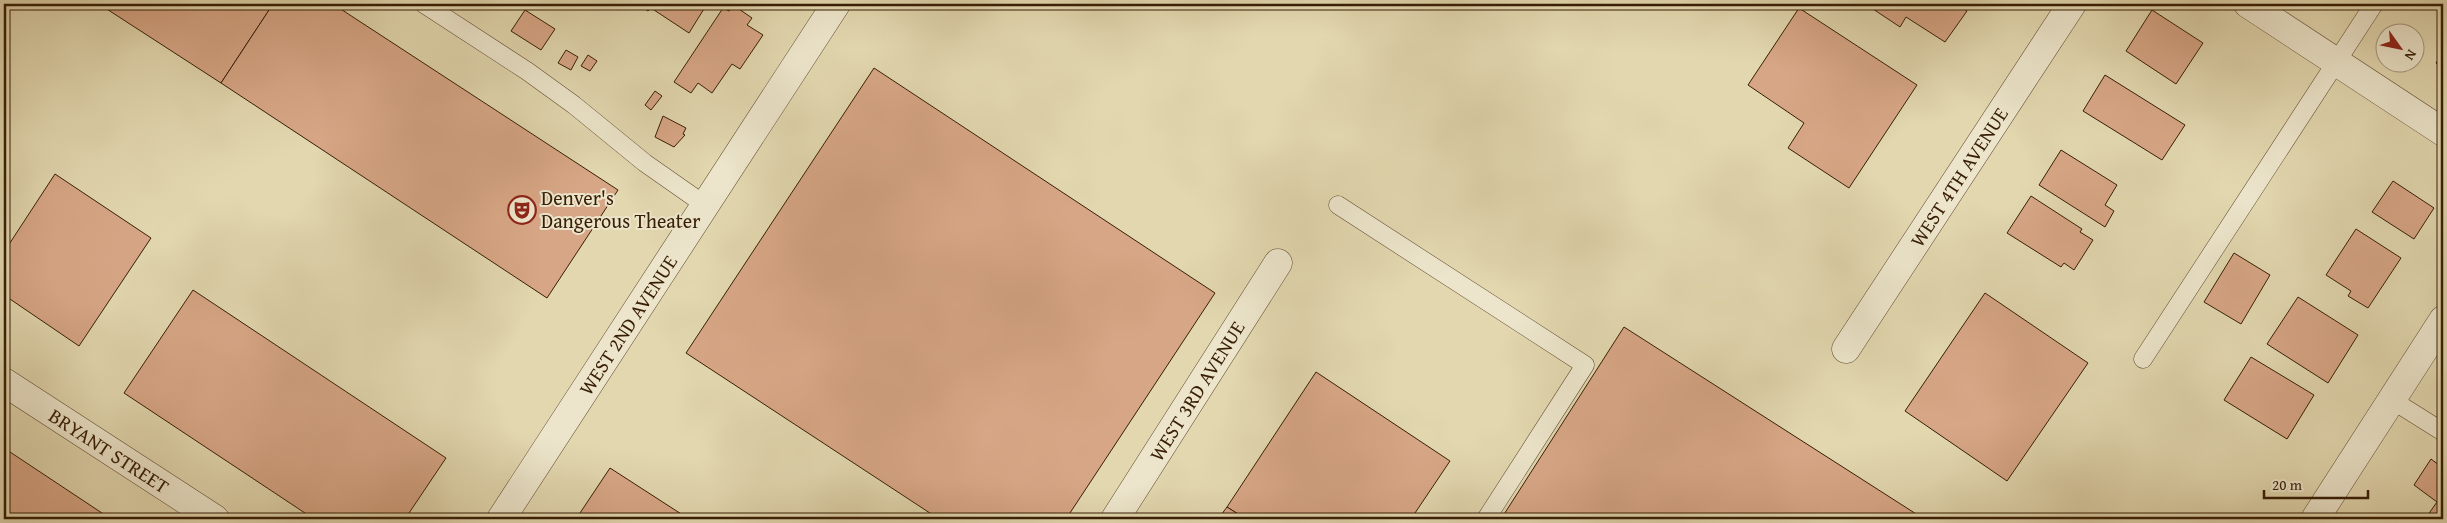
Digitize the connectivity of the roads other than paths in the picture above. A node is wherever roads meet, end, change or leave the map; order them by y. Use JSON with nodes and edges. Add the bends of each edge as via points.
{"nodes":[{"id":1,"x":424,"y":4,"type":"edge"},
{"id":2,"x":836,"y":4,"type":"edge"},
{"id":3,"x":2072,"y":4,"type":"edge"},
{"id":4,"x":2248,"y":4,"type":"edge"},
{"id":5,"x":2374,"y":4,"type":"edge"},
{"id":6,"x":2336,"y":62,"type":"junction"},
{"id":7,"x":2443,"y":132,"type":"edge"},
{"id":8,"x":705,"y":205,"type":"junction"},
{"id":9,"x":1338,"y":205,"type":"dead end"},
{"id":10,"x":1278,"y":263,"type":"dead end"},
{"id":11,"x":2443,"y":320,"type":"edge"},
{"id":12,"x":1846,"y":349,"type":"dead end"},
{"id":13,"x":2143,"y":359,"type":"dead end"},
{"id":14,"x":4,"y":382,"type":"edge"},
{"id":15,"x":2392,"y":400,"type":"junction"},
{"id":16,"x":2443,"y":432,"type":"edge"},
{"id":17,"x":215,"y":519,"type":"edge"},
{"id":18,"x":501,"y":519,"type":"edge"},
{"id":19,"x":1115,"y":519,"type":"edge"},
{"id":20,"x":1486,"y":519,"type":"edge"},
{"id":21,"x":2315,"y":519,"type":"edge"}],
"edges":[{"from":1,"to":8,"type":"lane","via":[[527,71],[645,163]]},
{"from":2,"to":8,"type":"street","name":"WEST 2ND AVENUE"},
{"from":3,"to":12,"type":"street","name":"WEST 4TH AVENUE"},
{"from":4,"to":6,"type":"street"},
{"from":5,"to":6,"type":"lane"},
{"from":6,"to":7,"type":"street"},
{"from":6,"to":13,"type":"lane"},
{"from":8,"to":18,"type":"street","name":"WEST 2ND AVENUE"},
{"from":9,"to":20,"type":"lane","via":[[1585,366]]},
{"from":10,"to":19,"type":"street","name":"WEST 3RD AVENUE"},
{"from":11,"to":15,"type":"street"},
{"from":14,"to":17,"type":"street","name":"BRYANT STREET"},
{"from":15,"to":16,"type":"lane"},
{"from":15,"to":21,"type":"street"}]}
